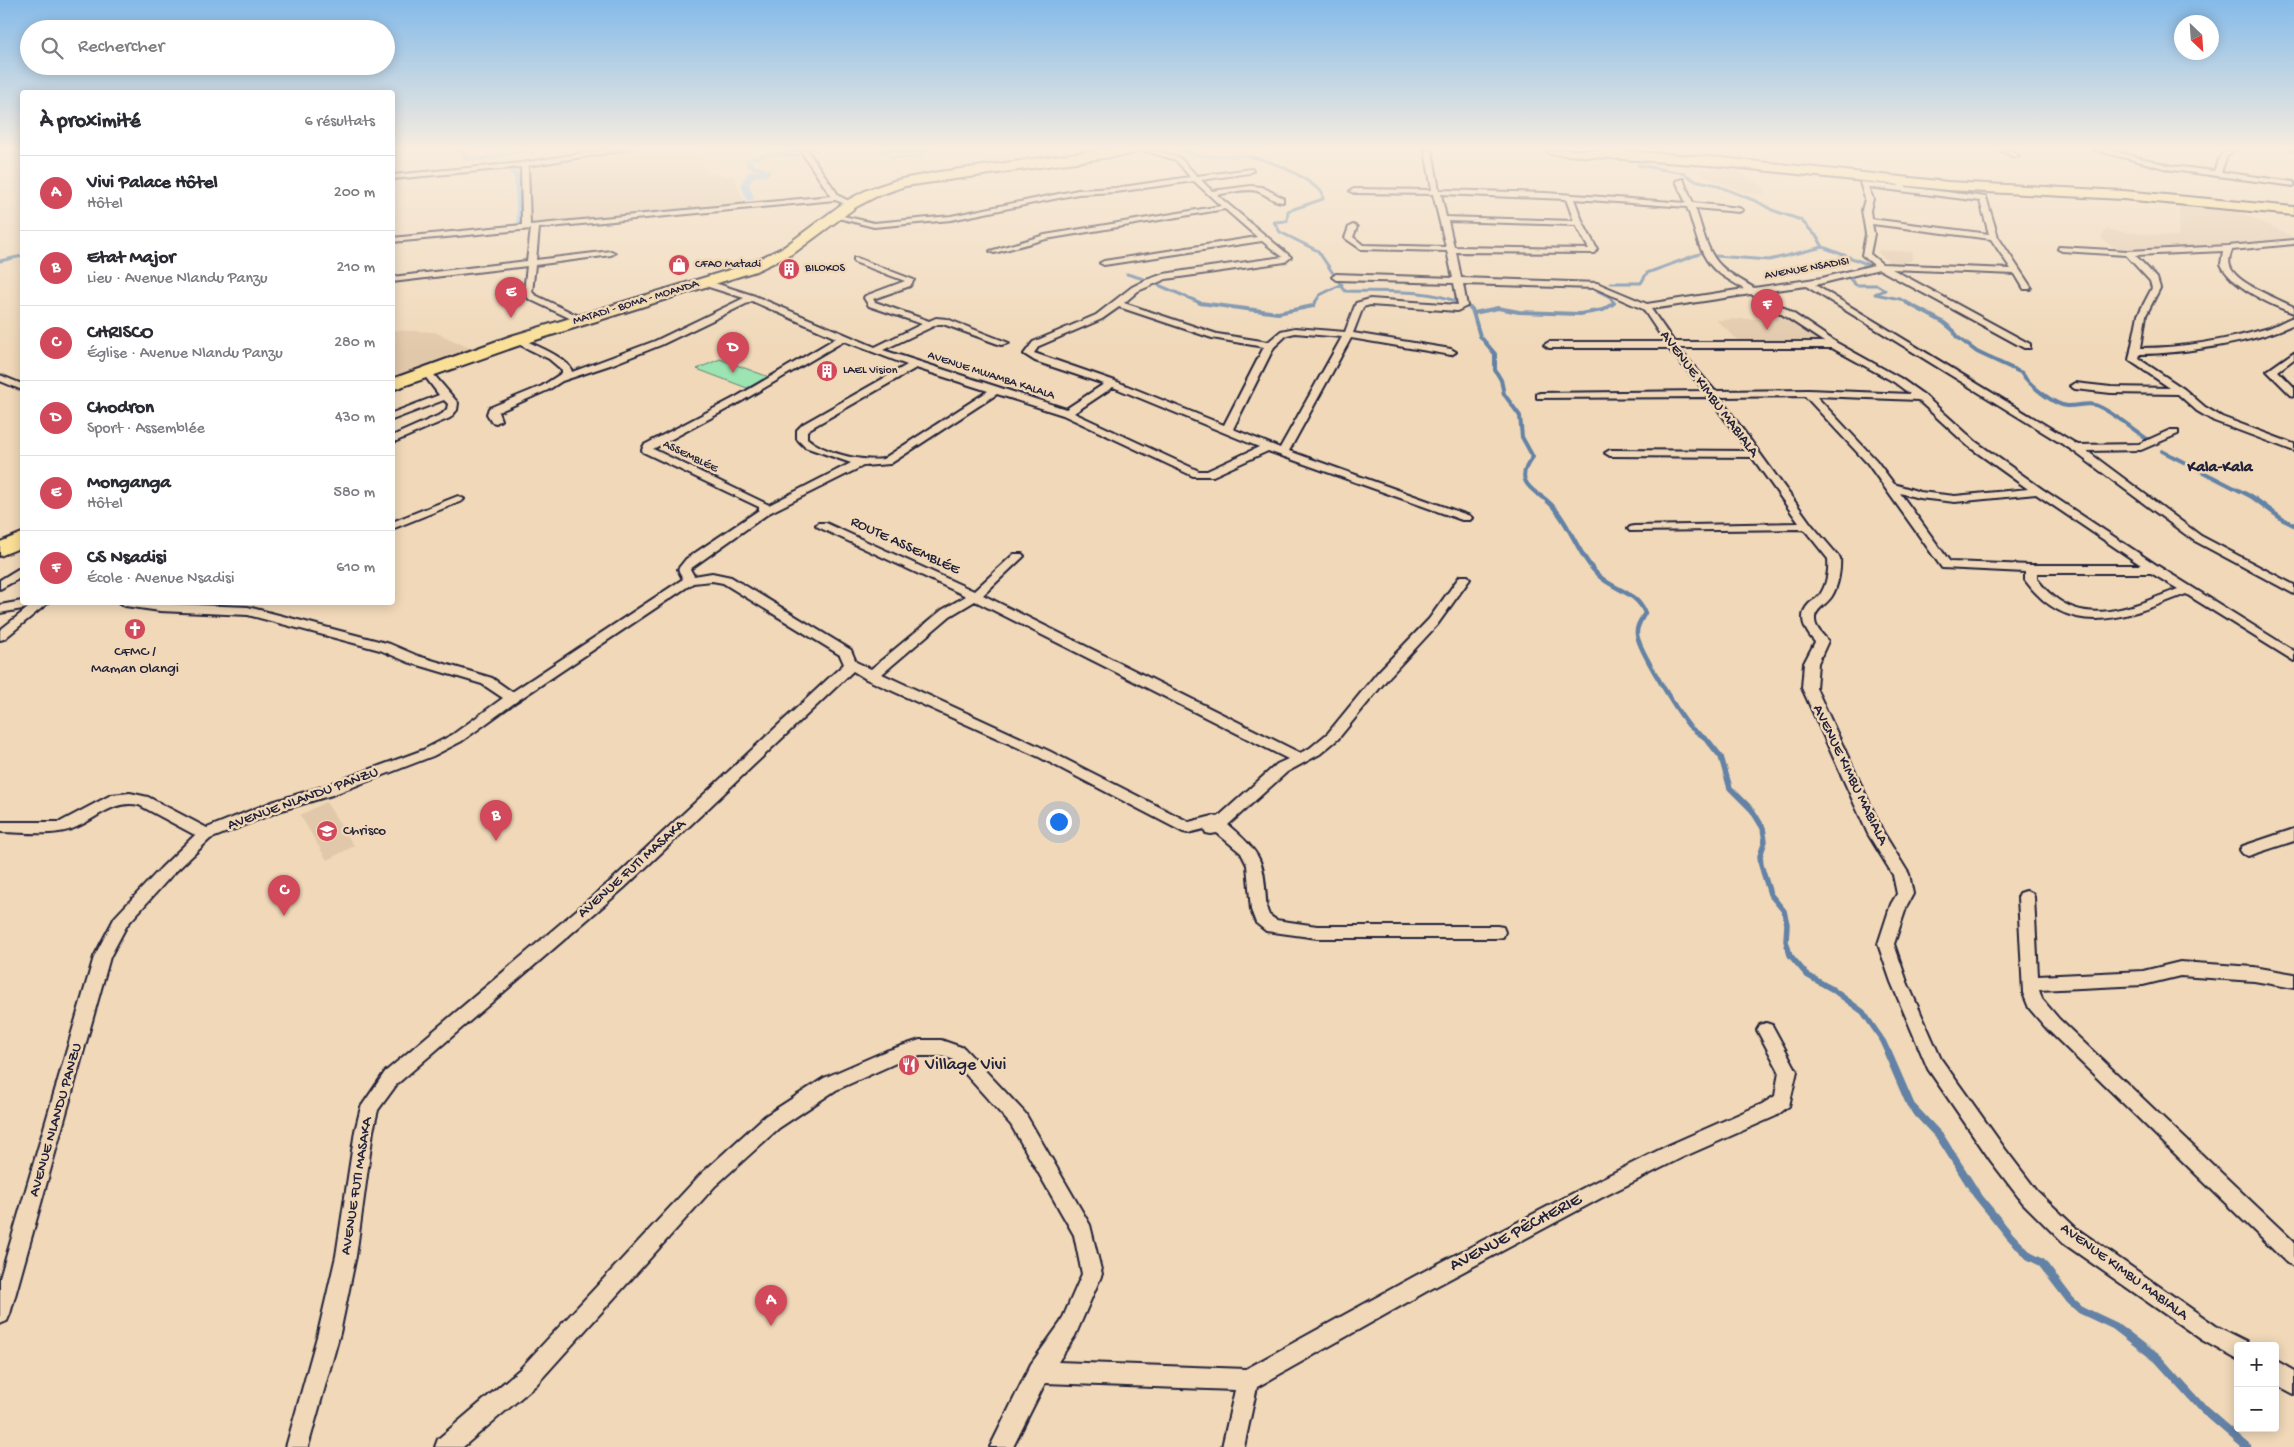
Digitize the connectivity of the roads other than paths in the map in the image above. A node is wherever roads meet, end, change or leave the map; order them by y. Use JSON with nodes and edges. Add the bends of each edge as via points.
{"nodes":[{"id":1,"x":529,"y":218,"type":"edge"},
{"id":2,"x":630,"y":218,"type":"edge"},
{"id":3,"x":832,"y":218,"type":"edge"},
{"id":4,"x":841,"y":218,"type":"edge"},
{"id":5,"x":952,"y":218,"type":"edge"},
{"id":6,"x":1162,"y":218,"type":"edge"},
{"id":7,"x":1239,"y":218,"type":"edge"},
{"id":8,"x":1578,"y":218,"type":"edge"},
{"id":9,"x":1695,"y":218,"type":"edge"},
{"id":10,"x":1867,"y":218,"type":"edge"},
{"id":11,"x":1988,"y":218,"type":"edge"},
{"id":12,"x":1444,"y":219,"type":"joint"},
{"id":13,"x":1867,"y":221,"type":"junction"},
{"id":14,"x":1579,"y":223,"type":"junction"},
{"id":15,"x":530,"y":227,"type":"junction"},
{"id":16,"x":1353,"y":227,"type":"dead end"},
{"id":17,"x":1262,"y":237,"type":"junction"},
{"id":18,"x":1994,"y":237,"type":"junction"},
{"id":19,"x":395,"y":240,"type":"edge"},
{"id":20,"x":2294,"y":242,"type":"edge"},
{"id":21,"x":1451,"y":248,"type":"junction"},
{"id":22,"x":2228,"y":248,"type":"junction"},
{"id":23,"x":2062,"y":250,"type":"dead end"},
{"id":24,"x":994,"y":251,"type":"dead end"},
{"id":25,"x":611,"y":253,"type":"dead end"},
{"id":26,"x":2128,"y":253,"type":"junction"},
{"id":27,"x":857,"y":260,"type":"dead end"},
{"id":28,"x":531,"y":263,"type":"junction"},
{"id":29,"x":1104,"y":263,"type":"dead end"},
{"id":30,"x":1880,"y":266,"type":"junction"},
{"id":31,"x":2015,"y":272,"type":"junction"},
{"id":32,"x":1336,"y":277,"type":"dead end"},
{"id":33,"x":395,"y":280,"type":"edge"},
{"id":34,"x":1457,"y":281,"type":"junction"},
{"id":35,"x":702,"y":282,"type":"junction"},
{"id":36,"x":1808,"y":284,"type":"junction"},
{"id":37,"x":2027,"y":287,"type":"dead end"},
{"id":38,"x":1752,"y":291,"type":"junction"},
{"id":39,"x":752,"y":298,"type":"junction"},
{"id":40,"x":1118,"y":304,"type":"junction"},
{"id":41,"x":1646,"y":307,"type":"junction"},
{"id":42,"x":2294,"y":310,"type":"edge"},
{"id":43,"x":580,"y":320,"type":"junction"},
{"id":44,"x":2294,"y":320,"type":"edge"},
{"id":45,"x":930,"y":324,"type":"junction"},
{"id":46,"x":1348,"y":335,"type":"junction"},
{"id":47,"x":843,"y":338,"type":"junction"},
{"id":48,"x":517,"y":340,"type":"junction"},
{"id":49,"x":1004,"y":343,"type":"dead end"},
{"id":50,"x":1270,"y":345,"type":"junction"},
{"id":51,"x":1549,"y":345,"type":"dead end"},
{"id":52,"x":1671,"y":345,"type":"junction"},
{"id":53,"x":1834,"y":345,"type":"junction"},
{"id":54,"x":2027,"y":346,"type":"dead end"},
{"id":55,"x":875,"y":350,"type":"junction"},
{"id":56,"x":2136,"y":351,"type":"junction"},
{"id":57,"x":1451,"y":352,"type":"dead end"},
{"id":58,"x":2294,"y":355,"type":"edge"},
{"id":59,"x":914,"y":365,"type":"junction"},
{"id":60,"x":426,"y":371,"type":"junction"},
{"id":61,"x":0,"y":378,"type":"edge"},
{"id":62,"x":560,"y":379,"type":"junction"},
{"id":63,"x":1112,"y":382,"type":"junction"},
{"id":64,"x":395,"y":384,"type":"edge"},
{"id":65,"x":20,"y":386,"type":"edge"},
{"id":66,"x":2075,"y":386,"type":"dead end"},
{"id":67,"x":995,"y":391,"type":"junction"},
{"id":68,"x":2181,"y":391,"type":"junction"},
{"id":69,"x":1808,"y":393,"type":"junction"},
{"id":70,"x":2294,"y":393,"type":"edge"},
{"id":71,"x":1712,"y":394,"type":"junction"},
{"id":72,"x":445,"y":396,"type":"junction"},
{"id":73,"x":1540,"y":396,"type":"dead end"},
{"id":74,"x":1921,"y":397,"type":"junction"},
{"id":75,"x":1067,"y":413,"type":"junction"},
{"id":76,"x":395,"y":416,"type":"edge"},
{"id":77,"x":496,"y":420,"type":"dead end"},
{"id":78,"x":1227,"y":430,"type":"junction"},
{"id":79,"x":2174,"y":432,"type":"dead end"},
{"id":80,"x":395,"y":439,"type":"edge"},
{"id":81,"x":1268,"y":447,"type":"junction"},
{"id":82,"x":2076,"y":448,"type":"junction"},
{"id":83,"x":2294,"y":448,"type":"edge"},
{"id":84,"x":1283,"y":452,"type":"junction"},
{"id":85,"x":1610,"y":453,"type":"dead end"},
{"id":86,"x":1754,"y":454,"type":"junction"},
{"id":87,"x":860,"y":463,"type":"junction"},
{"id":88,"x":1890,"y":486,"type":"junction"},
{"id":89,"x":2038,"y":491,"type":"junction"},
{"id":90,"x":458,"y":499,"type":"dead end"},
{"id":91,"x":765,"y":511,"type":"junction"},
{"id":92,"x":1466,"y":518,"type":"dead end"},
{"id":93,"x":395,"y":525,"type":"edge"},
{"id":94,"x":822,"y":525,"type":"dead end"},
{"id":95,"x":1807,"y":526,"type":"junction"},
{"id":96,"x":1634,"y":529,"type":"dead end"},
{"id":97,"x":20,"y":540,"type":"edge"},
{"id":98,"x":0,"y":550,"type":"edge"},
{"id":99,"x":1018,"y":556,"type":"dead end"},
{"id":100,"x":2031,"y":569,"type":"junction"},
{"id":101,"x":2154,"y":569,"type":"junction"},
{"id":102,"x":20,"y":573,"type":"edge"},
{"id":103,"x":1464,"y":579,"type":"dead end"},
{"id":104,"x":690,"y":580,"type":"junction"},
{"id":105,"x":0,"y":585,"type":"edge"},
{"id":106,"x":2188,"y":589,"type":"junction"},
{"id":107,"x":2294,"y":590,"type":"edge"},
{"id":108,"x":976,"y":596,"type":"junction"},
{"id":109,"x":22,"y":605,"type":"edge"},
{"id":110,"x":39,"y":605,"type":"edge"},
{"id":111,"x":146,"y":605,"type":"edge"},
{"id":112,"x":253,"y":607,"type":"edge"},
{"id":113,"x":0,"y":609,"type":"edge"},
{"id":114,"x":0,"y":636,"type":"edge"},
{"id":115,"x":2294,"y":657,"type":"edge"},
{"id":116,"x":851,"y":665,"type":"junction"},
{"id":117,"x":871,"y":676,"type":"junction"},
{"id":118,"x":512,"y":698,"type":"junction"},
{"id":119,"x":1300,"y":759,"type":"junction"},
{"id":120,"x":1215,"y":823,"type":"junction"},
{"id":121,"x":0,"y":827,"type":"edge"},
{"id":122,"x":205,"y":835,"type":"junction"},
{"id":123,"x":2294,"y":836,"type":"edge"},
{"id":124,"x":2248,"y":850,"type":"dead end"},
{"id":125,"x":2026,"y":897,"type":"dead end"},
{"id":126,"x":1497,"y":932,"type":"dead end"},
{"id":127,"x":2294,"y":981,"type":"edge"},
{"id":128,"x":2029,"y":982,"type":"junction"},
{"id":129,"x":1766,"y":1030,"type":"dead end"},
{"id":130,"x":2294,"y":1256,"type":"edge"},
{"id":131,"x":0,"y":1314,"type":"edge"},
{"id":132,"x":2234,"y":1347,"type":"edge"},
{"id":133,"x":1040,"y":1372,"type":"junction"},
{"id":134,"x":2279,"y":1374,"type":"edge"},
{"id":135,"x":1248,"y":1380,"type":"junction"},
{"id":136,"x":2294,"y":1383,"type":"edge"},
{"id":137,"x":297,"y":1447,"type":"edge"},
{"id":138,"x":446,"y":1447,"type":"edge"},
{"id":139,"x":1001,"y":1447,"type":"edge"},
{"id":140,"x":1233,"y":1447,"type":"edge"}],
"edges":[{"from":1,"to":15,"type":"street"},
{"from":2,"to":15,"type":"street"},
{"from":3,"to":35,"type":"highway","name":"MATADI - BOMA - MOANDA","via":[[776,258]]},
{"from":4,"to":5,"type":"street","via":[[874,225]]},
{"from":6,"to":24,"type":"street","via":[[1045,237]]},
{"from":7,"to":17,"type":"street"},
{"from":8,"to":14,"type":"street"},
{"from":9,"to":38,"type":"street","via":[[1709,258]]},
{"from":10,"to":13,"type":"street","name":"AVENUE NSADISI"},
{"from":11,"to":18,"type":"street"},
{"from":12,"to":14,"type":"street"},
{"from":12,"to":21,"type":"street"},
{"from":13,"to":18,"type":"street"},
{"from":13,"to":30,"type":"street","name":"AVENUE NSADISI","via":[[1870,234],[1866,256]]},
{"from":14,"to":21,"type":"street","via":[[1593,249],[1591,251]]},
{"from":15,"to":19,"type":"street"},
{"from":15,"to":28,"type":"street"},
{"from":16,"to":21,"type":"street","via":[[1349,238],[1361,247]]},
{"from":17,"to":29,"type":"street"},
{"from":17,"to":40,"type":"street","via":[[1287,257],[1285,260],[1164,277],[1135,289]]},
{"from":18,"to":31,"type":"street"},
{"from":20,"to":22,"type":"street"},
{"from":21,"to":34,"type":"street"},
{"from":22,"to":26,"type":"street"},
{"from":22,"to":42,"type":"street","via":[[2225,265],[2230,274]]},
{"from":23,"to":26,"type":"street"},
{"from":25,"to":28,"type":"street"},
{"from":26,"to":56,"type":"street","via":[[2154,280],[2156,288],[2142,315]]},
{"from":27,"to":45,"type":"street","via":[[910,280],[908,284],[868,298],[872,304]]},
{"from":28,"to":33,"type":"street"},
{"from":28,"to":43,"type":"street","via":[[528,292],[532,297]]},
{"from":30,"to":31,"type":"street"},
{"from":30,"to":36,"type":"street","name":"AVENUE NSADISI"},
{"from":30,"to":54,"type":"street"},
{"from":31,"to":37,"type":"street"},
{"from":32,"to":34,"type":"street"},
{"from":34,"to":41,"type":"street","via":[[1597,286]]},
{"from":34,"to":46,"type":"street","via":[[1463,300],[1461,307],[1365,302],[1359,305]]},
{"from":35,"to":39,"type":"street","name":"AVENUE MWAMBA KALALA"},
{"from":35,"to":43,"type":"highway","name":"MATADI - BOMA - MOANDA"},
{"from":36,"to":38,"type":"street","name":"AVENUE NSADISI"},
{"from":36,"to":82,"type":"street"},
{"from":38,"to":41,"type":"street","name":"AVENUE NSADISI"},
{"from":38,"to":53,"type":"street"},
{"from":39,"to":47,"type":"street","name":"AVENUE MWAMBA KALALA"},
{"from":39,"to":62,"type":"street","via":[[637,353]]},
{"from":40,"to":50,"type":"street","via":[[1215,336]]},
{"from":40,"to":63,"type":"street","via":[[1099,317],[1036,344],[1029,354]]},
{"from":41,"to":52,"type":"street","name":"AVENUE KIMBU MABIALA"},
{"from":43,"to":48,"type":"highway","name":"MATADI - BOMA - MOANDA"},
{"from":44,"to":56,"type":"street","via":[[2267,332],[2203,345],[2158,352]]},
{"from":45,"to":49,"type":"street","via":[[944,320]]},
{"from":45,"to":55,"type":"street"},
{"from":46,"to":50,"type":"street","via":[[1314,331],[1285,333]]},
{"from":46,"to":57,"type":"street"},
{"from":46,"to":84,"type":"street"},
{"from":47,"to":55,"type":"street","name":"AVENUE MWAMBA KALALA"},
{"from":47,"to":91,"type":"street","name":"ASSEMBLÉE","via":[[647,450],[764,505]]},
{"from":48,"to":60,"type":"highway","name":"MATADI - BOMA - MOANDA"},
{"from":48,"to":62,"type":"street","via":[[561,363],[567,374]]},
{"from":50,"to":78,"type":"street"},
{"from":51,"to":52,"type":"street"},
{"from":52,"to":53,"type":"street"},
{"from":52,"to":71,"type":"street","name":"AVENUE KIMBU MABIALA"},
{"from":53,"to":74,"type":"street"},
{"from":55,"to":59,"type":"street","name":"AVENUE MWAMBA KALALA"},
{"from":56,"to":68,"type":"street","via":[[2134,360],[2139,365]]},
{"from":58,"to":70,"type":"street","via":[[2272,371]]},
{"from":59,"to":67,"type":"street","name":"AVENUE MWAMBA KALALA"},
{"from":59,"to":87,"type":"street","via":[[802,430],[802,439],[809,444]]},
{"from":60,"to":64,"type":"highway","name":"MATADI - BOMA - MOANDA"},
{"from":60,"to":72,"type":"street"},
{"from":61,"to":65,"type":"street"},
{"from":62,"to":77,"type":"street","via":[[494,410],[492,414]]},
{"from":63,"to":75,"type":"street"},
{"from":63,"to":78,"type":"street"},
{"from":66,"to":68,"type":"street","via":[[2125,391]]},
{"from":67,"to":75,"type":"street","name":"AVENUE MWAMBA KALALA"},
{"from":67,"to":87,"type":"street","via":[[886,462]]},
{"from":68,"to":83,"type":"street","via":[[2201,410],[2218,419]]},
{"from":69,"to":71,"type":"street"},
{"from":69,"to":74,"type":"street"},
{"from":69,"to":88,"type":"street"},
{"from":71,"to":73,"type":"street"},
{"from":71,"to":86,"type":"street","name":"AVENUE KIMBU MABIALA"},
{"from":72,"to":76,"type":"street"},
{"from":72,"to":80,"type":"street","via":[[453,404],[446,416]]},
{"from":74,"to":89,"type":"street","via":[[1972,444]]},
{"from":75,"to":81,"type":"street","name":"AVENUE MWAMBA KALALA","via":[[1197,474],[1209,474]]},
{"from":78,"to":81,"type":"street"},
{"from":79,"to":82,"type":"street","via":[[2141,447]]},
{"from":81,"to":84,"type":"street"},
{"from":82,"to":107,"type":"street","via":[[2198,538]]},
{"from":84,"to":92,"type":"street"},
{"from":85,"to":86,"type":"street"},
{"from":86,"to":95,"type":"street","name":"AVENUE KIMBU MABIALA"},
{"from":87,"to":91,"type":"street"},
{"from":88,"to":89,"type":"street","via":[[1919,495],[1955,499]]},
{"from":88,"to":100,"type":"street","via":[[1946,565]]},
{"from":89,"to":101,"type":"street"},
{"from":90,"to":93,"type":"street"},
{"from":91,"to":104,"type":"street","via":[[690,562],[684,569]]},
{"from":94,"to":108,"type":"street","name":"ROUTE ASSEMBLÉE"},
{"from":95,"to":96,"type":"street"},
{"from":95,"to":132,"type":"street","name":"AVENUE KIMBU MABIALA","via":[[1836,564],[1829,591],[1811,609],[1809,618],[1812,634],[1822,641],[1809,669],[1809,688],[1876,834],[1901,874],[1905,894],[1886,944],[1934,1064],[2030,1197],[2070,1236],[2209,1333]]},
{"from":97,"to":98,"type":"highway"},
{"from":99,"to":108,"type":"street"},
{"from":100,"to":101,"type":"street"},
{"from":100,"to":106,"type":"street","via":[[2031,580],[2037,589],[2081,616],[2119,615]]},
{"from":101,"to":106,"type":"street"},
{"from":102,"to":105,"type":"street"},
{"from":103,"to":119,"type":"street","via":[[1433,622],[1383,675],[1333,736]]},
{"from":104,"to":116,"type":"street","via":[[712,577],[727,580],[846,653]]},
{"from":104,"to":118,"type":"street"},
{"from":106,"to":115,"type":"street"},
{"from":108,"to":117,"type":"street","via":[[946,614]]},
{"from":108,"to":119,"type":"street","name":"ROUTE ASSEMBLÉE"},
{"from":109,"to":113,"type":"street"},
{"from":110,"to":114,"type":"street"},
{"from":111,"to":112,"type":"street"},
{"from":112,"to":118,"type":"street","via":[[487,681]]},
{"from":116,"to":117,"type":"street"},
{"from":116,"to":137,"type":"street","name":"AVENUE FUTI MASAKA","via":[[618,884],[391,1078],[370,1107],[346,1256],[329,1333]]},
{"from":117,"to":120,"type":"street","via":[[1044,754],[1188,828]]},
{"from":118,"to":122,"type":"street","name":"AVENUE NLANDU PANZU","via":[[456,738],[428,752]]},
{"from":119,"to":120,"type":"street","via":[[1282,768]]},
{"from":120,"to":126,"type":"street","via":[[1251,857],[1255,866],[1258,910],[1262,919],[1272,926],[1317,932]]},
{"from":121,"to":122,"type":"street","via":[[60,827],[116,799],[130,798],[143,801]]},
{"from":122,"to":131,"type":"street","name":"AVENUE NLANDU PANZU","via":[[121,920],[102,957]]},
{"from":123,"to":124,"type":"street"},
{"from":125,"to":128,"type":"street"},
{"from":127,"to":128,"type":"street","via":[[2246,973],[2180,968],[2143,978],[2112,981]]},
{"from":128,"to":130,"type":"street","via":[[2035,1003],[2053,1024]]},
{"from":129,"to":135,"type":"street","name":"AVENUE PÊCHERIE","via":[[1788,1071],[1784,1100],[1586,1196]]},
{"from":133,"to":135,"type":"street"},
{"from":133,"to":138,"type":"street","via":[[1068,1329],[1092,1274],[1083,1232],[1018,1119],[958,1053],[941,1048],[920,1048],[892,1056],[830,1084],[772,1122],[708,1180],[528,1377]]},
{"from":133,"to":139,"type":"street"},
{"from":134,"to":136,"type":"street"},
{"from":135,"to":140,"type":"street"}]}
